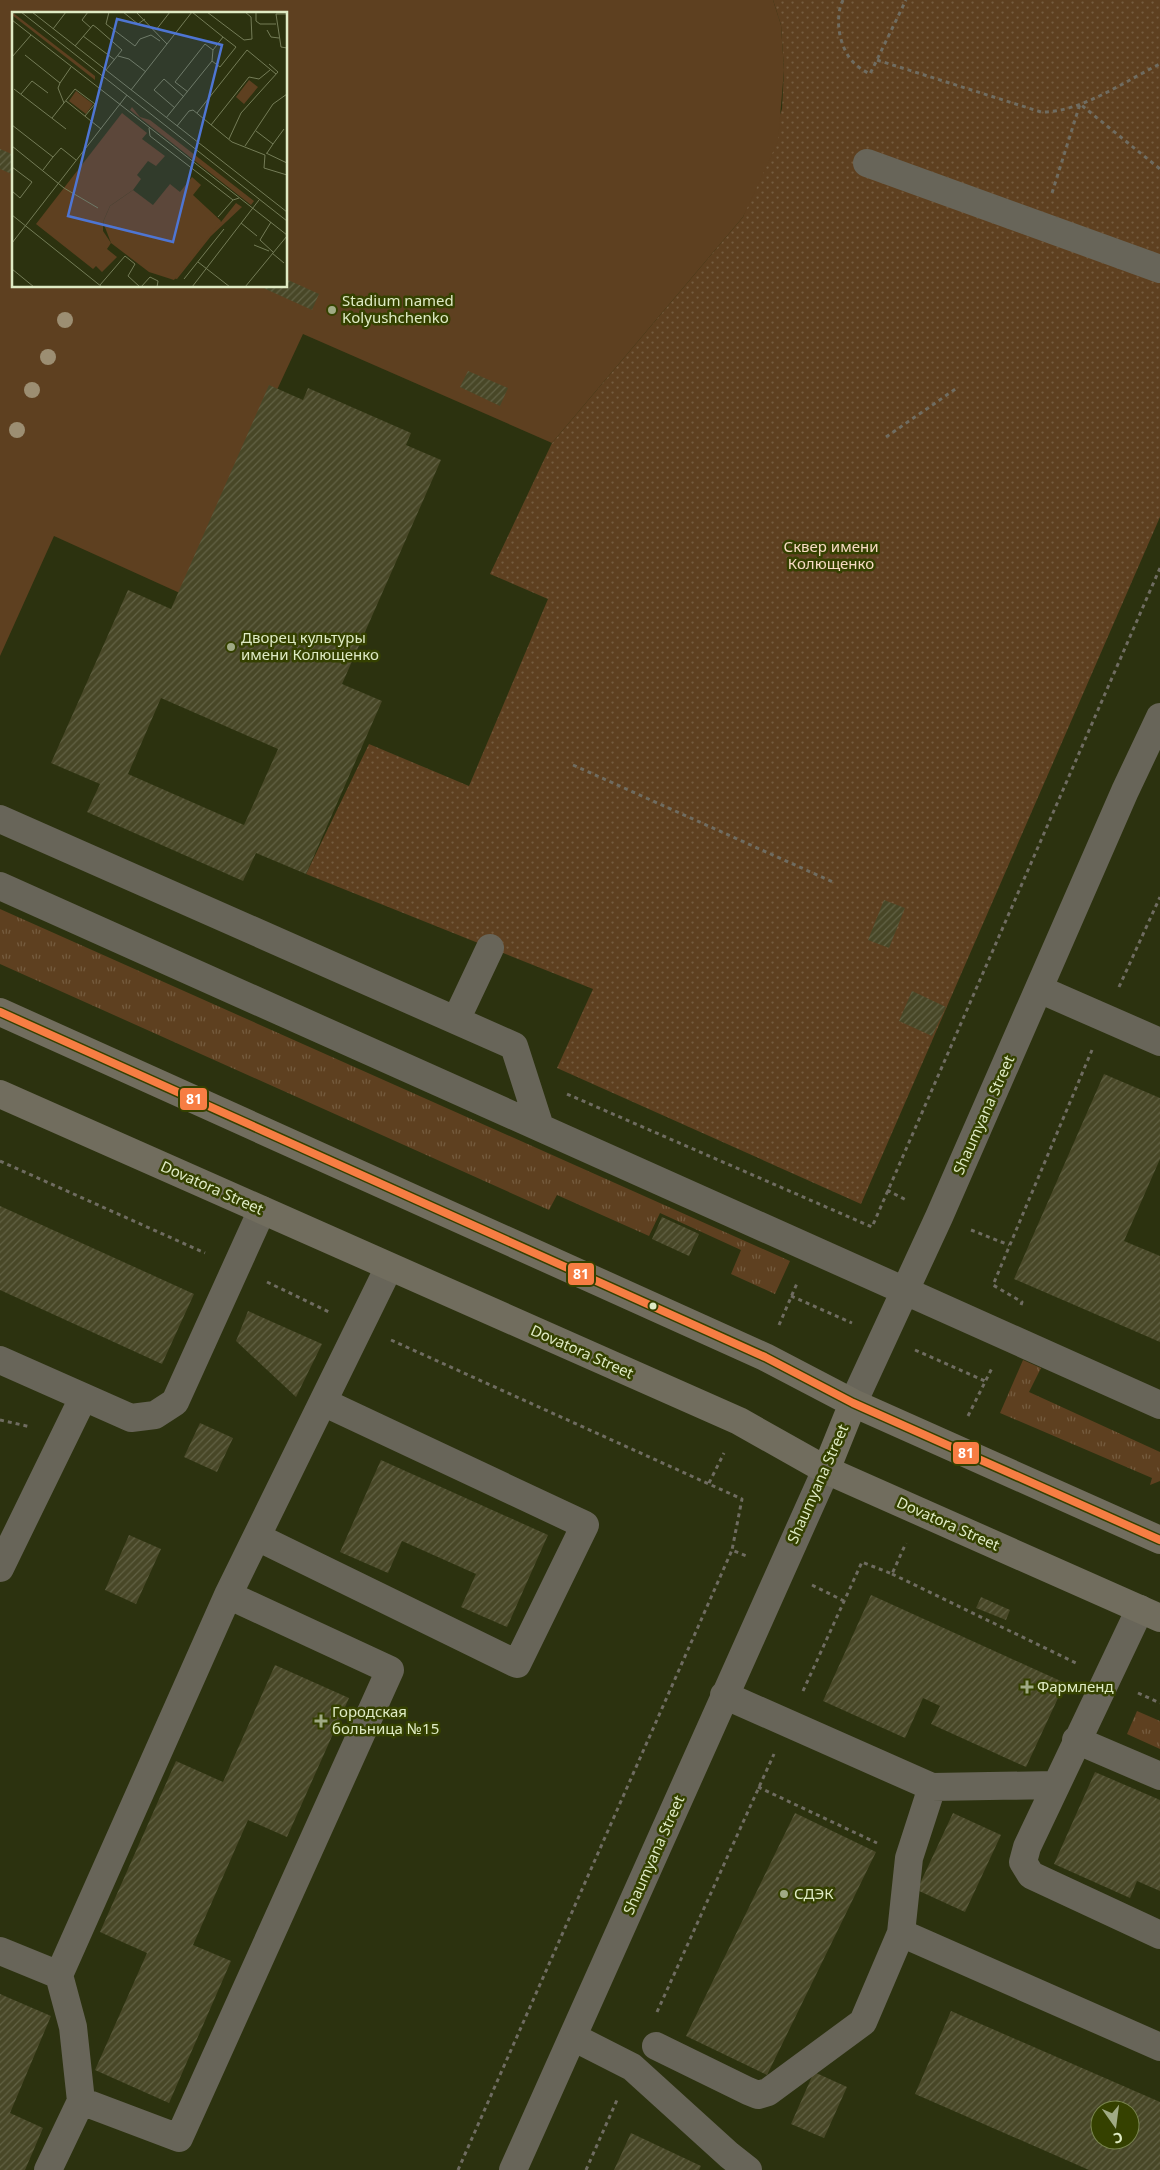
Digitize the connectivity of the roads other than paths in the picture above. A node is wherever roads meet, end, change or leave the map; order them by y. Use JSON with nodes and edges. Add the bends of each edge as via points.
{"nodes":[{"id":1,"x":867,"y":163,"type":"dead end"},
{"id":2,"x":1160,"y":269,"type":"edge"},
{"id":3,"x":1160,"y":717,"type":"edge"},
{"id":4,"x":0,"y":819,"type":"edge"},
{"id":5,"x":0,"y":886,"type":"edge"},
{"id":6,"x":490,"y":948,"type":"dead end"},
{"id":7,"x":1039,"y":989,"type":"junction"},
{"id":8,"x":0,"y":1012,"type":"edge"},
{"id":9,"x":456,"y":1020,"type":"junction"},
{"id":10,"x":1160,"y":1042,"type":"edge"},
{"id":11,"x":0,"y":1094,"type":"edge"},
{"id":12,"x":540,"y":1127,"type":"junction"},
{"id":13,"x":262,"y":1210,"type":"junction"},
{"id":14,"x":389,"y":1267,"type":"junction"},
{"id":15,"x":905,"y":1290,"type":"junction"},
{"id":16,"x":0,"y":1360,"type":"edge"},
{"id":17,"x":83,"y":1398,"type":"junction"},
{"id":18,"x":323,"y":1402,"type":"junction"},
{"id":19,"x":853,"y":1404,"type":"junction"},
{"id":20,"x":1160,"y":1405,"type":"edge"},
{"id":21,"x":826,"y":1470,"type":"junction"},
{"id":22,"x":257,"y":1537,"type":"junction"},
{"id":23,"x":1160,"y":1540,"type":"edge"},
{"id":24,"x":0,"y":1568,"type":"edge"},
{"id":25,"x":228,"y":1595,"type":"junction"},
{"id":26,"x":1150,"y":1613,"type":"edge"},
{"id":27,"x":724,"y":1695,"type":"junction"},
{"id":28,"x":1076,"y":1740,"type":"junction"},
{"id":29,"x":1160,"y":1776,"type":"edge"},
{"id":30,"x":1055,"y":1785,"type":"junction"},
{"id":31,"x":932,"y":1787,"type":"junction"},
{"id":32,"x":901,"y":1933,"type":"junction"},
{"id":33,"x":1160,"y":1935,"type":"edge"},
{"id":34,"x":0,"y":1951,"type":"edge"},
{"id":35,"x":59,"y":1975,"type":"junction"},
{"id":36,"x":573,"y":2037,"type":"junction"},
{"id":37,"x":656,"y":2046,"type":"dead end"},
{"id":38,"x":1160,"y":2047,"type":"edge"},
{"id":39,"x":80,"y":2101,"type":"junction"},
{"id":40,"x":733,"y":2165,"type":"edge"},
{"id":41,"x":48,"y":2170,"type":"edge"},
{"id":42,"x":513,"y":2170,"type":"edge"}],
"edges":[{"from":1,"to":2,"type":"street"},
{"from":3,"to":7,"type":"street","name":"Shaumyana Street"},
{"from":4,"to":9,"type":"street"},
{"from":5,"to":12,"type":"street"},
{"from":6,"to":9,"type":"street"},
{"from":7,"to":10,"type":"street"},
{"from":7,"to":15,"type":"street","name":"Shaumyana Street"},
{"from":8,"to":19,"type":"main road","via":[[765,1357]]},
{"from":9,"to":12,"type":"street","via":[[514,1046]]},
{"from":11,"to":13,"type":"main road","name":"Dovatora Street"},
{"from":12,"to":15,"type":"street"},
{"from":13,"to":14,"type":"main road","name":"Dovatora Street"},
{"from":13,"to":17,"type":"street","via":[[175,1402],[155,1415],[131,1418]]},
{"from":14,"to":18,"type":"street"},
{"from":14,"to":21,"type":"main road","name":"Dovatora Street","via":[[739,1420]]},
{"from":15,"to":19,"type":"street","name":"Shaumyana Street"},
{"from":15,"to":20,"type":"street"},
{"from":16,"to":17,"type":"street"},
{"from":17,"to":24,"type":"street"},
{"from":18,"to":22,"type":"street"},
{"from":18,"to":22,"type":"street","via":[[585,1525],[522,1655],[517,1664]]},
{"from":19,"to":21,"type":"main road","name":"Shaumyana Street"},
{"from":19,"to":23,"type":"main road"},
{"from":21,"to":26,"type":"main road","name":"Dovatora Street"},
{"from":21,"to":27,"type":"street","name":"Shaumyana Street"},
{"from":22,"to":25,"type":"street"},
{"from":25,"to":35,"type":"street"},
{"from":25,"to":39,"type":"street","via":[[390,1670],[179,2138]]},
{"from":26,"to":28,"type":"street","via":[[1107,1678]]},
{"from":27,"to":31,"type":"street"},
{"from":27,"to":36,"type":"street","name":"Shaumyana Street"},
{"from":28,"to":29,"type":"street"},
{"from":28,"to":30,"type":"street"},
{"from":30,"to":31,"type":"street"},
{"from":30,"to":33,"type":"street","via":[[1027,1847],[1023,1862],[1030,1875]]},
{"from":31,"to":32,"type":"street","via":[[909,1858]]},
{"from":32,"to":37,"type":"street","via":[[863,2022],[768,2092],[758,2095],[748,2091]]},
{"from":32,"to":38,"type":"street"},
{"from":34,"to":35,"type":"street"},
{"from":35,"to":39,"type":"street","via":[[73,2027]]},
{"from":36,"to":40,"type":"street","via":[[632,2067]]},
{"from":36,"to":42,"type":"street","name":"Shaumyana Street"},
{"from":39,"to":41,"type":"street"}]}
